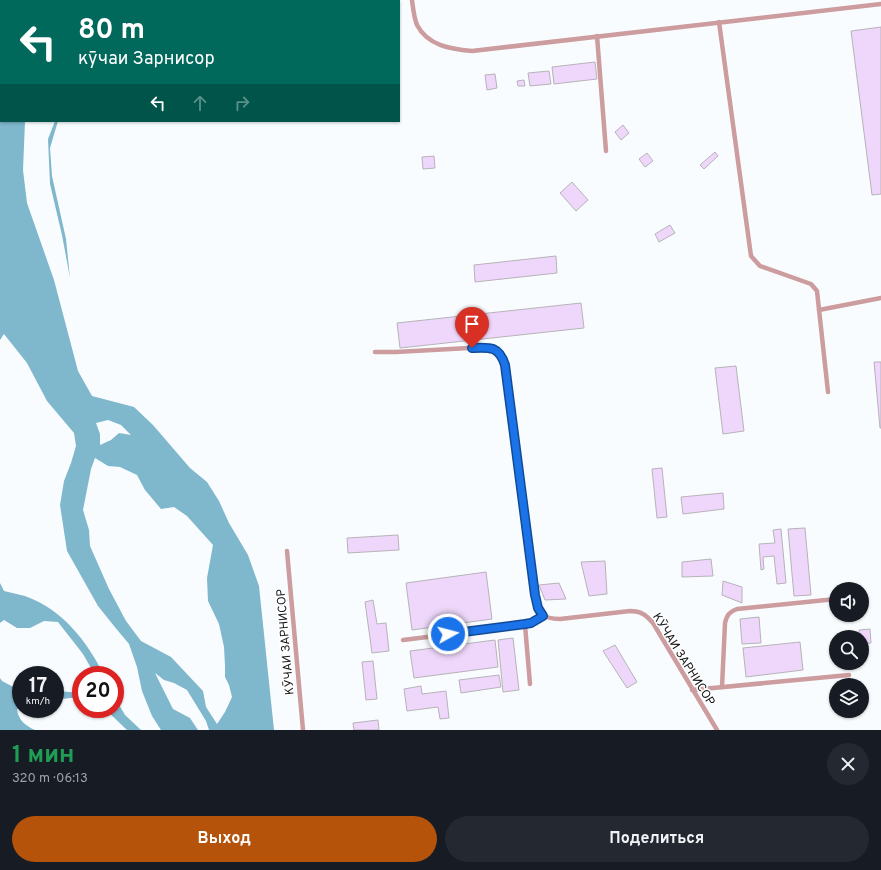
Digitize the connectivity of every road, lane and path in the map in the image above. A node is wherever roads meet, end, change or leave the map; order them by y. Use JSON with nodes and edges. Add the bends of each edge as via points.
{"nodes":[{"id":1,"x":412,"y":0,"type":"edge"},
{"id":2,"x":881,"y":4,"type":"edge"},
{"id":3,"x":718,"y":22,"type":"junction"},
{"id":4,"x":597,"y":36,"type":"junction"},
{"id":5,"x":606,"y":151,"type":"dead end"},
{"id":6,"x":881,"y":298,"type":"edge"},
{"id":7,"x":819,"y":310,"type":"junction"},
{"id":8,"x":375,"y":352,"type":"dead end"},
{"id":9,"x":828,"y":392,"type":"dead end"},
{"id":10,"x":287,"y":551,"type":"dead end"},
{"id":11,"x":829,"y":600,"type":"edge"},
{"id":12,"x":543,"y":616,"type":"junction"},
{"id":13,"x":525,"y":624,"type":"junction"},
{"id":14,"x":403,"y":640,"type":"dead end"},
{"id":15,"x":849,"y":675,"type":"dead end"},
{"id":16,"x":530,"y":684,"type":"dead end"},
{"id":17,"x":722,"y":687,"type":"junction"},
{"id":18,"x":692,"y":690,"type":"junction"},
{"id":19,"x":303,"y":730,"type":"edge"},
{"id":20,"x":717,"y":730,"type":"edge"}],
"edges":[{"from":1,"to":4,"type":"lane","via":[[417,24],[426,36],[437,44],[452,49],[472,51]]},
{"from":2,"to":3,"type":"lane"},
{"from":3,"to":4,"type":"lane"},
{"from":3,"to":7,"type":"lane","via":[[751,256],[760,266],[811,284],[817,291]]},
{"from":4,"to":5,"type":"lane"},
{"from":6,"to":7,"type":"lane"},
{"from":7,"to":9,"type":"lane"},
{"from":8,"to":12,"type":"lane","via":[[487,347],[502,355],[509,386],[535,595]]},
{"from":10,"to":19,"type":"lane","name":"КӮЧАИ ЗАРНИСОР"},
{"from":11,"to":17,"type":"lane","via":[[737,609],[730,612],[725,623]]},
{"from":12,"to":13,"type":"lane"},
{"from":12,"to":18,"type":"lane","name":"КӮЧАИ ЗАРНИСОР","via":[[560,620],[638,611],[653,623]]},
{"from":13,"to":14,"type":"lane"},
{"from":13,"to":16,"type":"lane"},
{"from":15,"to":17,"type":"lane"},
{"from":17,"to":18,"type":"lane"},
{"from":18,"to":20,"type":"lane","name":"КӮЧАИ ЗАРНИСОР"}]}
